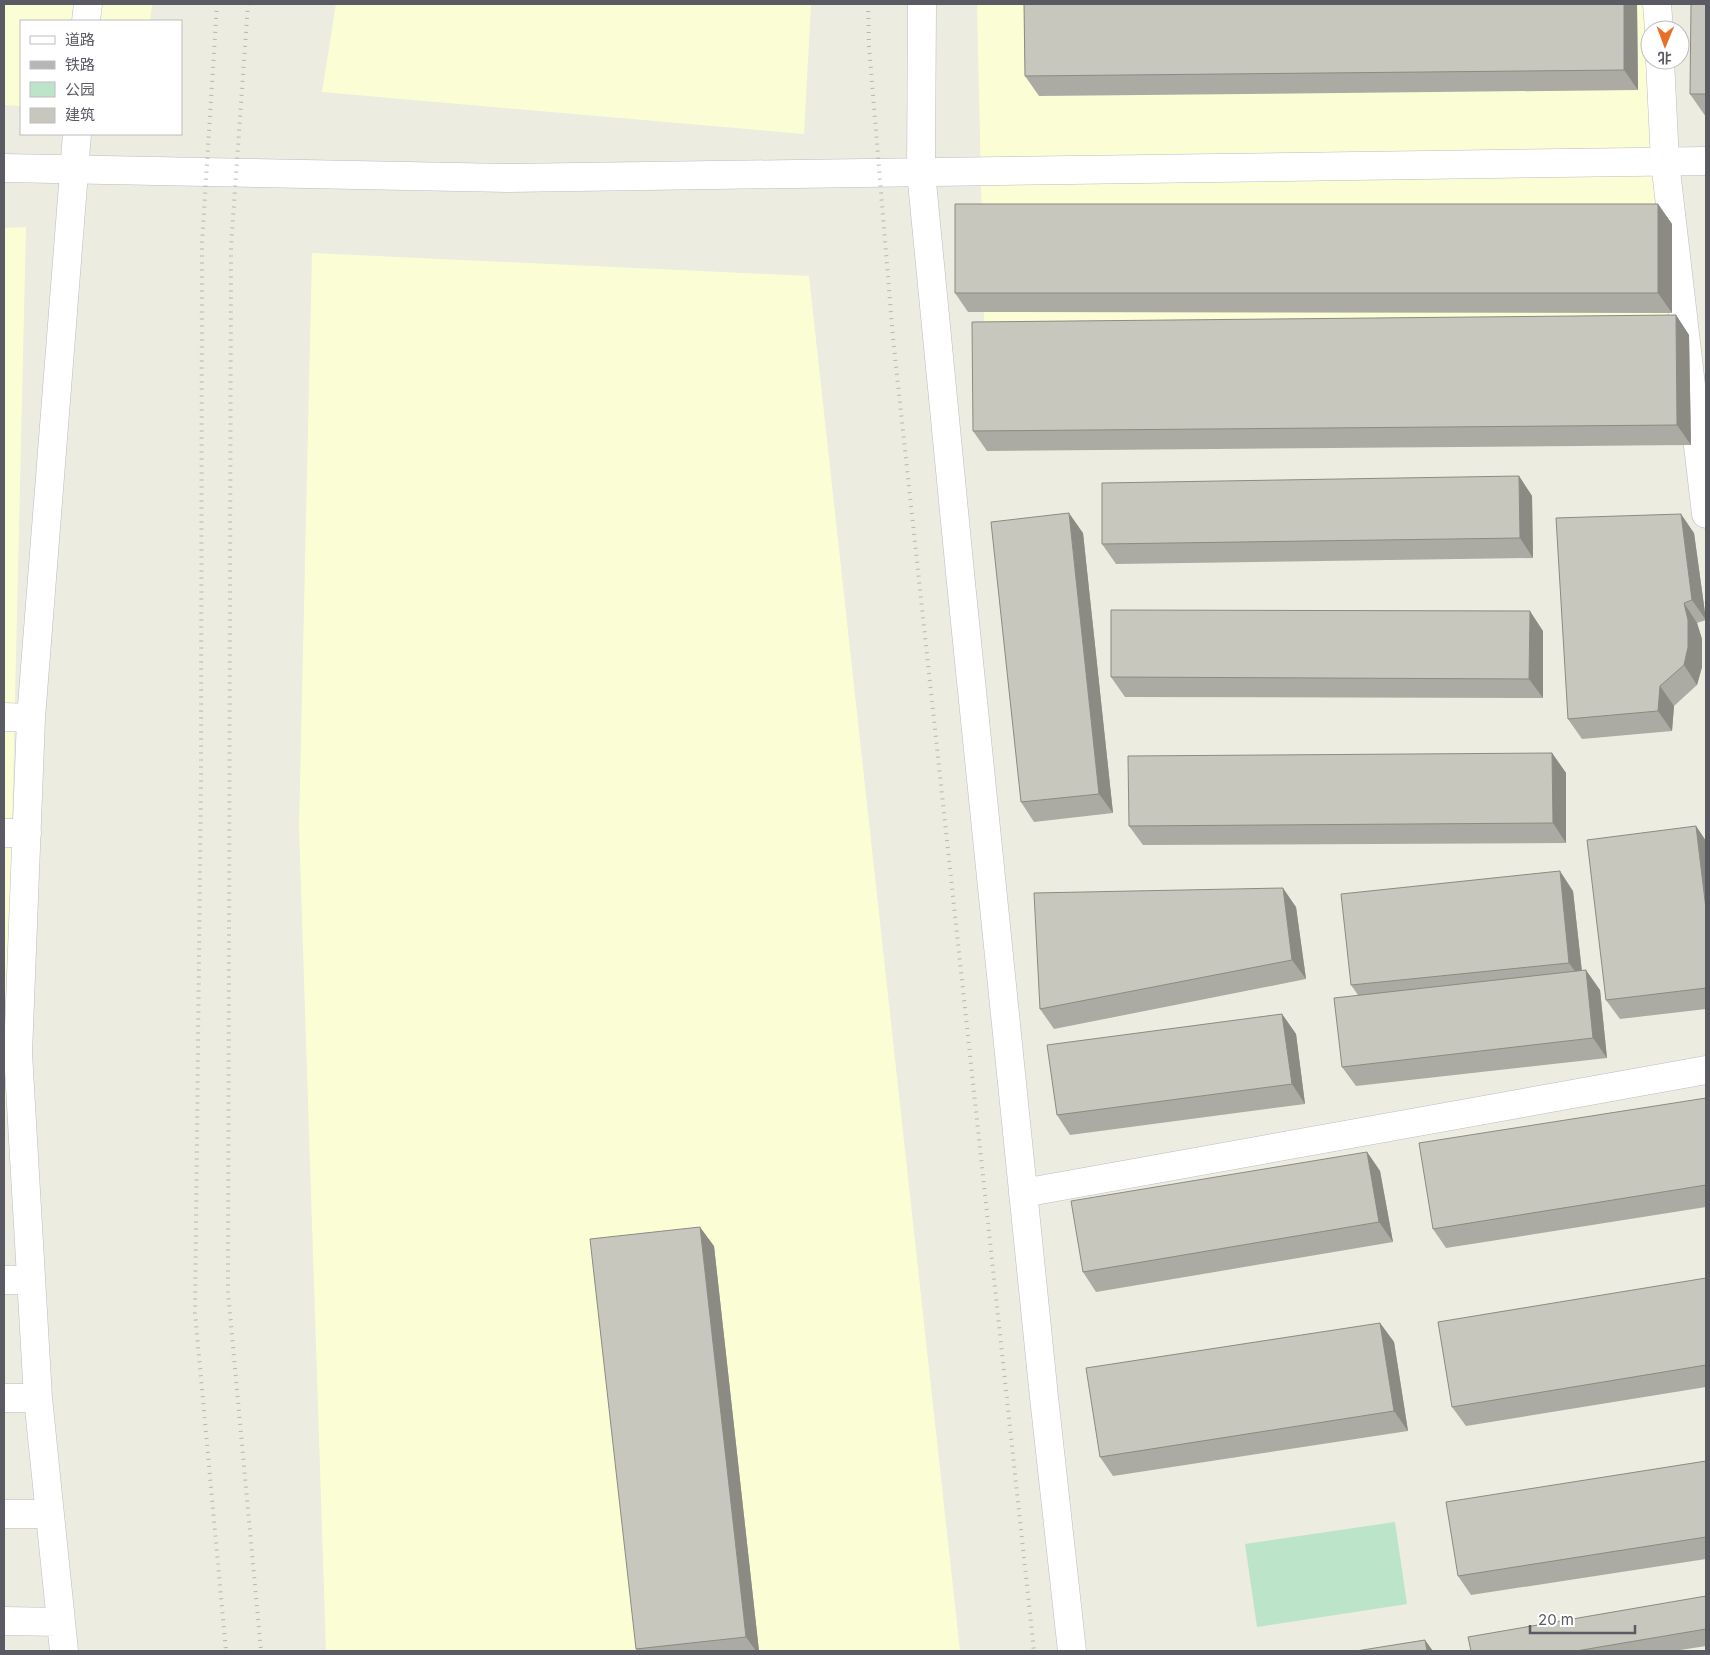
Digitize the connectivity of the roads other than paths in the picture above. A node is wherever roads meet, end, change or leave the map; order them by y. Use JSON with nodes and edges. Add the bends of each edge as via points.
{"nodes":[{"id":1,"x":88,"y":4,"type":"edge"},
{"id":2,"x":922,"y":4,"type":"edge"},
{"id":3,"x":1657,"y":4,"type":"edge"},
{"id":4,"x":86,"y":20,"type":"edge"},
{"id":5,"x":1658,"y":20,"type":"edge"},
{"id":6,"x":1660,"y":70,"type":"edge"},
{"id":7,"x":77,"y":135,"type":"edge"},
{"id":8,"x":1706,"y":161,"type":"edge"},
{"id":9,"x":1665,"y":162,"type":"junction"},
{"id":10,"x":4,"y":168,"type":"edge"},
{"id":11,"x":74,"y":169,"type":"junction"},
{"id":12,"x":921,"y":172,"type":"junction"},
{"id":13,"x":1706,"y":514,"type":"edge"},
{"id":14,"x":4,"y":717,"type":"edge"},
{"id":15,"x":31,"y":718,"type":"junction"},
{"id":16,"x":15,"y":833,"type":"edge"},
{"id":17,"x":13,"y":944,"type":"edge"},
{"id":18,"x":11,"y":1053,"type":"edge"},
{"id":19,"x":1706,"y":1070,"type":"edge"},
{"id":20,"x":14,"y":1159,"type":"edge"},
{"id":21,"x":1023,"y":1193,"type":"junction"},
{"id":22,"x":4,"y":1280,"type":"edge"},
{"id":23,"x":31,"y":1280,"type":"junction"},
{"id":24,"x":4,"y":1398,"type":"edge"},
{"id":25,"x":38,"y":1398,"type":"junction"},
{"id":26,"x":4,"y":1514,"type":"edge"},
{"id":27,"x":50,"y":1514,"type":"junction"},
{"id":28,"x":4,"y":1621,"type":"edge"},
{"id":29,"x":61,"y":1622,"type":"junction"},
{"id":30,"x":64,"y":1651,"type":"edge"},
{"id":31,"x":1072,"y":1651,"type":"edge"}],
"edges":[{"from":1,"to":4,"type":"street"},
{"from":2,"to":12,"type":"street"},
{"from":3,"to":5,"type":"street"},
{"from":6,"to":9,"type":"street"},
{"from":7,"to":11,"type":"street"},
{"from":8,"to":9,"type":"street"},
{"from":9,"to":12,"type":"street"},
{"from":9,"to":13,"type":"street"},
{"from":10,"to":11,"type":"street"},
{"from":11,"to":12,"type":"street","via":[[508,178]]},
{"from":11,"to":15,"type":"street"},
{"from":12,"to":21,"type":"street"},
{"from":14,"to":15,"type":"street"},
{"from":15,"to":16,"type":"street"},
{"from":16,"to":17,"type":"street"},
{"from":17,"to":18,"type":"street"},
{"from":18,"to":20,"type":"street"},
{"from":19,"to":21,"type":"street"},
{"from":20,"to":23,"type":"street"},
{"from":21,"to":31,"type":"street"},
{"from":22,"to":23,"type":"street"},
{"from":23,"to":25,"type":"street"},
{"from":24,"to":25,"type":"street"},
{"from":25,"to":27,"type":"street"},
{"from":26,"to":27,"type":"street"},
{"from":27,"to":29,"type":"street"},
{"from":28,"to":29,"type":"street"},
{"from":29,"to":30,"type":"street"}]}
